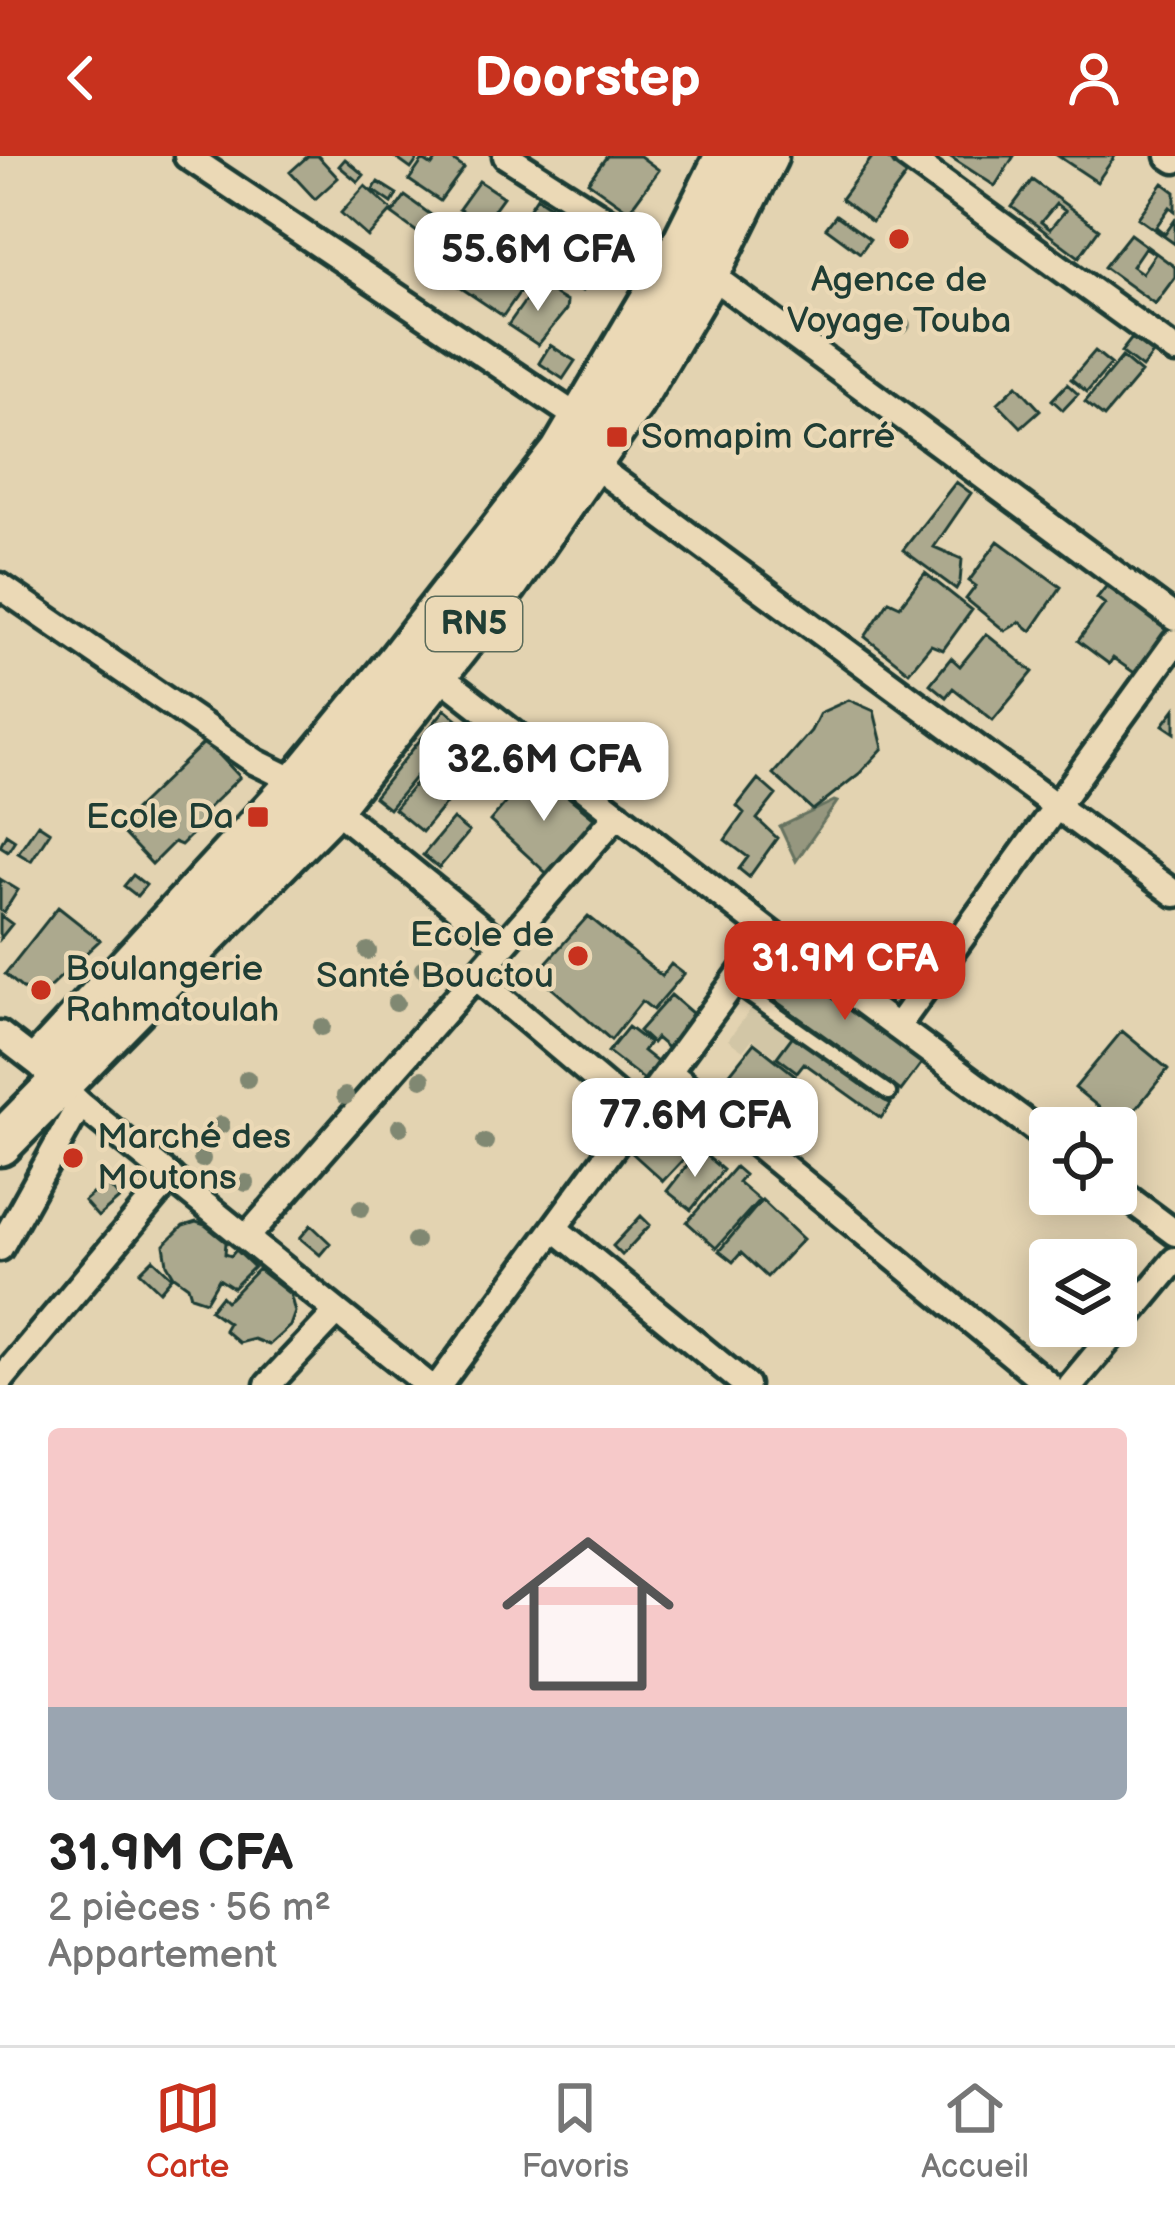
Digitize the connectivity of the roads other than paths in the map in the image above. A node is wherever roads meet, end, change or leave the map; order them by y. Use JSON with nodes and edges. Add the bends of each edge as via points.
{"nodes":[{"id":1,"x":188,"y":156,"type":"edge"},
{"id":2,"x":506,"y":156,"type":"edge"},
{"id":3,"x":727,"y":156,"type":"edge"},
{"id":4,"x":766,"y":156,"type":"edge"},
{"id":5,"x":906,"y":156,"type":"edge"},
{"id":6,"x":691,"y":268,"type":"junction"},
{"id":7,"x":1175,"y":351,"type":"edge"},
{"id":8,"x":594,"y":440,"type":"junction"},
{"id":9,"x":0,"y":586,"type":"edge"},
{"id":10,"x":1175,"y":618,"type":"edge"},
{"id":11,"x":1175,"y":643,"type":"edge"},
{"id":12,"x":435,"y":672,"type":"junction"},
{"id":13,"x":315,"y":794,"type":"junction"},
{"id":14,"x":1057,"y":807,"type":"junction"},
{"id":15,"x":618,"y":814,"type":"junction"},
{"id":16,"x":1174,"y":891,"type":"edge"},
{"id":17,"x":770,"y":933,"type":"junction"},
{"id":18,"x":503,"y":945,"type":"junction"},
{"id":19,"x":475,"y":976,"type":"junction"},
{"id":20,"x":733,"y":984,"type":"junction"},
{"id":21,"x":897,"y":1027,"type":"junction"},
{"id":22,"x":0,"y":1034,"type":"edge"},
{"id":23,"x":669,"y":1072,"type":"junction"},
{"id":24,"x":59,"y":1084,"type":"junction"},
{"id":25,"x":889,"y":1093,"type":"dead end"},
{"id":26,"x":0,"y":1104,"type":"edge"},
{"id":27,"x":638,"y":1114,"type":"junction"},
{"id":28,"x":1029,"y":1124,"type":"edge"},
{"id":29,"x":0,"y":1144,"type":"edge"},
{"id":30,"x":171,"y":1178,"type":"junction"},
{"id":31,"x":1137,"y":1205,"type":"edge"},
{"id":32,"x":554,"y":1228,"type":"junction"},
{"id":33,"x":1175,"y":1233,"type":"edge"},
{"id":34,"x":246,"y":1238,"type":"junction"},
{"id":35,"x":0,"y":1248,"type":"edge"},
{"id":36,"x":1175,"y":1260,"type":"edge"},
{"id":37,"x":338,"y":1312,"type":"junction"},
{"id":38,"x":0,"y":1381,"type":"edge"},
{"id":39,"x":268,"y":1385,"type":"edge"},
{"id":40,"x":428,"y":1385,"type":"edge"},
{"id":41,"x":439,"y":1385,"type":"edge"},
{"id":42,"x":746,"y":1385,"type":"edge"},
{"id":43,"x":1049,"y":1385,"type":"edge"},
{"id":44,"x":1071,"y":1385,"type":"edge"}],
"edges":[{"from":1,"to":8,"type":"street"},
{"from":2,"to":6,"type":"street"},
{"from":3,"to":6,"type":"highway","number":"RN5"},
{"from":4,"to":6,"type":"highway","number":"RN5"},
{"from":5,"to":7,"type":"street"},
{"from":6,"to":8,"type":"highway","number":"RN5"},
{"from":6,"to":10,"type":"street"},
{"from":8,"to":12,"type":"highway","number":"RN5","via":[[506,584]]},
{"from":8,"to":13,"type":"highway","number":"RN5","via":[[562,452]]},
{"from":8,"to":14,"type":"street"},
{"from":9,"to":13,"type":"street"},
{"from":11,"to":14,"type":"street"},
{"from":12,"to":13,"type":"highway","number":"RN5"},
{"from":12,"to":15,"type":"street"},
{"from":13,"to":18,"type":"street"},
{"from":13,"to":24,"type":"highway","number":"RN5"},
{"from":14,"to":16,"type":"street"},
{"from":14,"to":21,"type":"street"},
{"from":15,"to":17,"type":"street"},
{"from":15,"to":18,"type":"street"},
{"from":17,"to":20,"type":"street"},
{"from":17,"to":21,"type":"street"},
{"from":18,"to":19,"type":"street"},
{"from":19,"to":27,"type":"street"},
{"from":19,"to":34,"type":"street"},
{"from":20,"to":23,"type":"street"},
{"from":20,"to":25,"type":"lane"},
{"from":21,"to":28,"type":"street"},
{"from":22,"to":24,"type":"street"},
{"from":23,"to":27,"type":"street"},
{"from":23,"to":43,"type":"street"},
{"from":24,"to":26,"type":"highway","number":"RN5"},
{"from":24,"to":29,"type":"highway","number":"RN5"},
{"from":24,"to":30,"type":"street"},
{"from":24,"to":35,"type":"street"},
{"from":27,"to":32,"type":"street"},
{"from":30,"to":34,"type":"street"},
{"from":30,"to":38,"type":"street"},
{"from":31,"to":33,"type":"street"},
{"from":32,"to":41,"type":"street"},
{"from":32,"to":42,"type":"street"},
{"from":34,"to":37,"type":"street"},
{"from":36,"to":44,"type":"street"},
{"from":37,"to":39,"type":"street"},
{"from":37,"to":40,"type":"street"}]}
